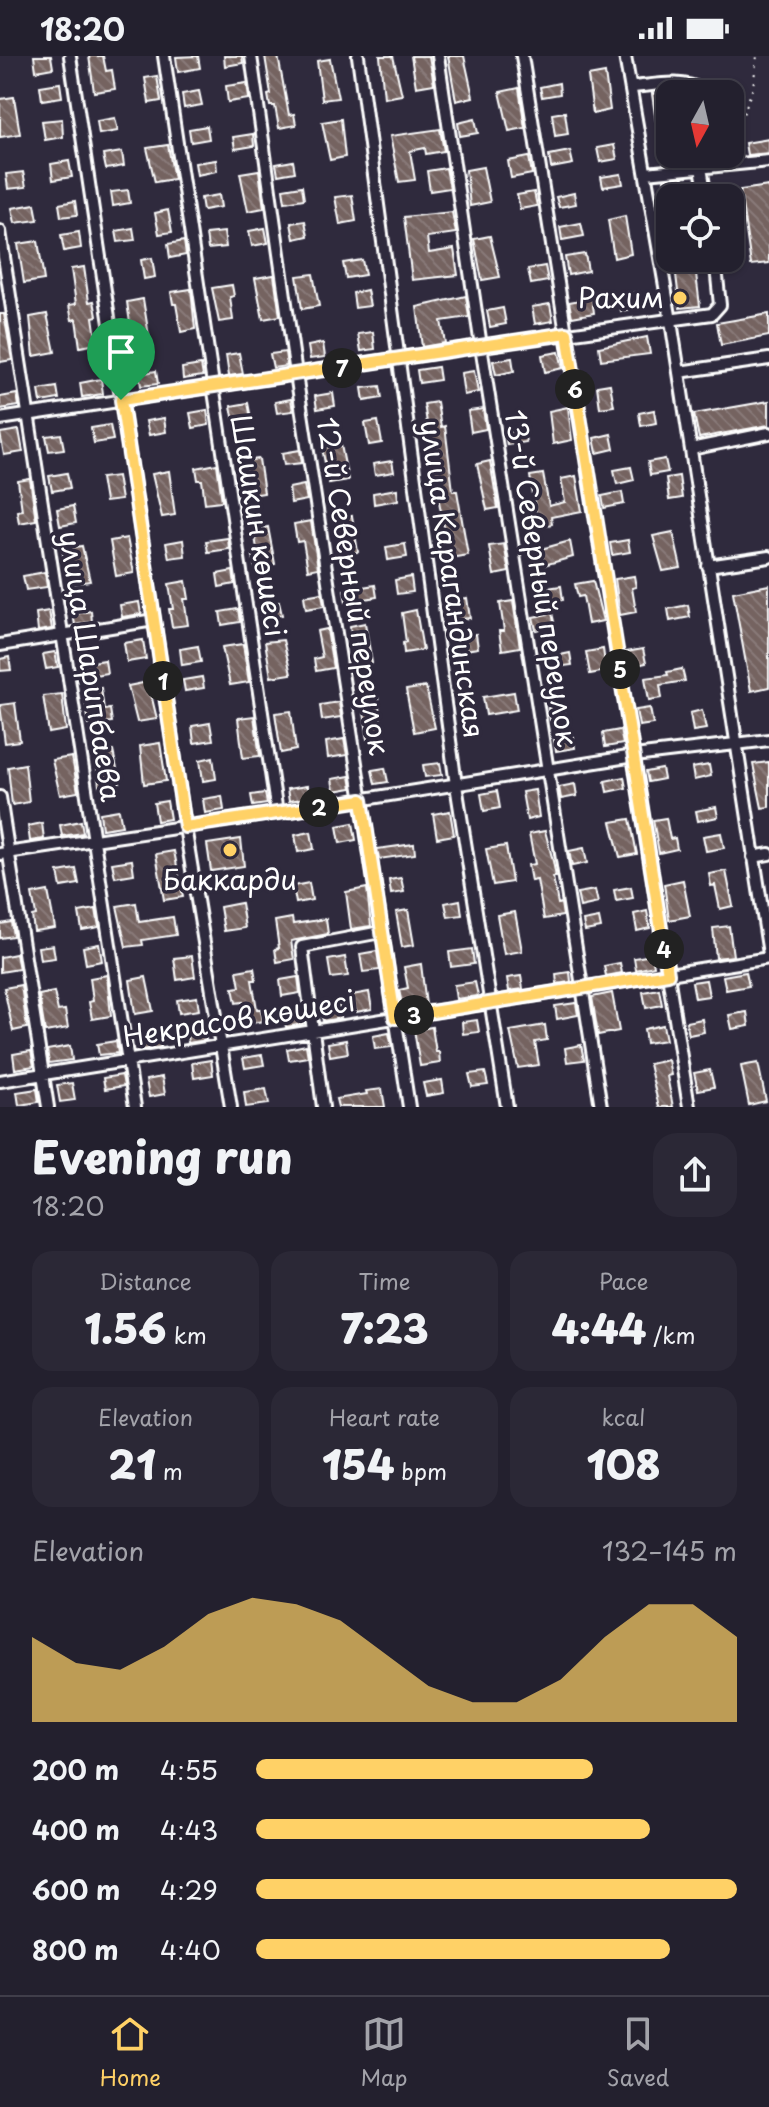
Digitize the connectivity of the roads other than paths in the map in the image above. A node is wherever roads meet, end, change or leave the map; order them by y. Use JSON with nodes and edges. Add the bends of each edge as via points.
{"nodes":[{"id":1,"x":70,"y":56,"type":"edge"},
{"id":2,"x":164,"y":56,"type":"edge"},
{"id":3,"x":251,"y":56,"type":"edge"},
{"id":4,"x":358,"y":56,"type":"edge"},
{"id":5,"x":438,"y":56,"type":"edge"},
{"id":6,"x":522,"y":56,"type":"edge"},
{"id":7,"x":625,"y":56,"type":"edge"},
{"id":8,"x":656,"y":86,"type":"edge"},
{"id":9,"x":631,"y":87,"type":"junction"},
{"id":10,"x":769,"y":161,"type":"edge"},
{"id":11,"x":744,"y":163,"type":"edge"},
{"id":12,"x":689,"y":168,"type":"edge"},
{"id":13,"x":646,"y":173,"type":"junction"},
{"id":14,"x":0,"y":231,"type":"edge"},
{"id":15,"x":717,"y":272,"type":"edge"},
{"id":16,"x":671,"y":321,"type":"junction"},
{"id":17,"x":567,"y":333,"type":"junction"},
{"id":18,"x":481,"y":346,"type":"junction"},
{"id":19,"x":397,"y":359,"type":"junction"},
{"id":20,"x":769,"y":359,"type":"edge"},
{"id":21,"x":679,"y":372,"type":"junction"},
{"id":22,"x":296,"y":374,"type":"junction"},
{"id":23,"x":213,"y":387,"type":"junction"},
{"id":24,"x":121,"y":400,"type":"junction"},
{"id":25,"x":28,"y":415,"type":"junction"},
{"id":26,"x":0,"y":419,"type":"edge"},
{"id":27,"x":769,"y":433,"type":"edge"},
{"id":28,"x":691,"y":449,"type":"junction"},
{"id":29,"x":769,"y":557,"type":"edge"},
{"id":30,"x":708,"y":566,"type":"junction"},
{"id":31,"x":154,"y":620,"type":"junction"},
{"id":32,"x":61,"y":636,"type":"junction"},
{"id":33,"x":0,"y":645,"type":"edge"},
{"id":34,"x":769,"y":740,"type":"edge"},
{"id":35,"x":735,"y":745,"type":"junction"},
{"id":36,"x":634,"y":756,"type":"junction"},
{"id":37,"x":547,"y":771,"type":"junction"},
{"id":38,"x":456,"y":785,"type":"junction"},
{"id":39,"x":0,"y":797,"type":"edge"},
{"id":40,"x":362,"y":800,"type":"junction"},
{"id":41,"x":277,"y":813,"type":"junction"},
{"id":42,"x":185,"y":827,"type":"junction"},
{"id":43,"x":92,"y":840,"type":"junction"},
{"id":44,"x":4,"y":853,"type":"edge"},
{"id":45,"x":769,"y":854,"type":"edge"},
{"id":46,"x":753,"y":857,"type":"junction"},
{"id":47,"x":381,"y":932,"type":"junction"},
{"id":48,"x":769,"y":956,"type":"edge"},
{"id":49,"x":668,"y":974,"type":"junction"},
{"id":50,"x":582,"y":988,"type":"junction"},
{"id":51,"x":492,"y":1003,"type":"junction"},
{"id":52,"x":395,"y":1018,"type":"junction"},
{"id":53,"x":312,"y":1031,"type":"junction"},
{"id":54,"x":222,"y":1046,"type":"junction"},
{"id":55,"x":128,"y":1061,"type":"junction"},
{"id":56,"x":42,"y":1074,"type":"junction"},
{"id":57,"x":0,"y":1081,"type":"edge"},
{"id":58,"x":48,"y":1107,"type":"edge"},
{"id":59,"x":135,"y":1107,"type":"edge"},
{"id":60,"x":231,"y":1107,"type":"edge"},
{"id":61,"x":323,"y":1107,"type":"edge"},
{"id":62,"x":409,"y":1107,"type":"edge"},
{"id":63,"x":507,"y":1107,"type":"edge"},
{"id":64,"x":601,"y":1107,"type":"edge"},
{"id":65,"x":689,"y":1107,"type":"edge"}],
"edges":[{"from":1,"to":24,"type":"street"},
{"from":2,"to":23,"type":"street","name":"Шашкин көшесі"},
{"from":3,"to":22,"type":"street","name":"12-й Северный переулок"},
{"from":4,"to":19,"type":"street","name":"улица Карагандинская"},
{"from":5,"to":18,"type":"street","name":"13-й Северный переулок"},
{"from":6,"to":17,"type":"street"},
{"from":7,"to":9,"type":"street"},
{"from":8,"to":9,"type":"street"},
{"from":9,"to":13,"type":"street"},
{"from":10,"to":11,"type":"street"},
{"from":12,"to":13,"type":"street"},
{"from":13,"to":16,"type":"street"},
{"from":14,"to":25,"type":"street","name":"улица Шарипбаева"},
{"from":15,"to":16,"type":"street","via":[[718,311]]},
{"from":16,"to":17,"type":"street"},
{"from":16,"to":21,"type":"street"},
{"from":17,"to":18,"type":"street"},
{"from":17,"to":36,"type":"street"},
{"from":18,"to":19,"type":"street"},
{"from":18,"to":37,"type":"street","name":"13-й Северный переулок"},
{"from":19,"to":22,"type":"street"},
{"from":19,"to":38,"type":"street","name":"улица Карагандинская"},
{"from":20,"to":21,"type":"street"},
{"from":21,"to":28,"type":"street"},
{"from":22,"to":23,"type":"street"},
{"from":22,"to":40,"type":"street","name":"12-й Северный переулок"},
{"from":23,"to":24,"type":"street"},
{"from":23,"to":41,"type":"street","name":"Шашкин көшесі"},
{"from":24,"to":25,"type":"street"},
{"from":24,"to":31,"type":"street"},
{"from":25,"to":26,"type":"street"},
{"from":25,"to":32,"type":"street","name":"улица Шарипбаева"},
{"from":27,"to":28,"type":"street"},
{"from":28,"to":30,"type":"street"},
{"from":29,"to":30,"type":"street"},
{"from":30,"to":35,"type":"street"},
{"from":31,"to":32,"type":"street"},
{"from":31,"to":42,"type":"street"},
{"from":32,"to":33,"type":"street"},
{"from":32,"to":43,"type":"street","name":"улица Шарипбаева"},
{"from":34,"to":35,"type":"street"},
{"from":35,"to":36,"type":"street"},
{"from":35,"to":46,"type":"street"},
{"from":36,"to":37,"type":"street"},
{"from":36,"to":49,"type":"street"},
{"from":37,"to":38,"type":"street"},
{"from":37,"to":50,"type":"street","name":"13-й Северный переулок"},
{"from":38,"to":40,"type":"street"},
{"from":38,"to":51,"type":"street","name":"улица Карагандинская"},
{"from":39,"to":44,"type":"street"},
{"from":40,"to":41,"type":"street"},
{"from":40,"to":47,"type":"street","name":"12-й Северный переулок"},
{"from":41,"to":42,"type":"street"},
{"from":42,"to":43,"type":"street"},
{"from":42,"to":54,"type":"street"},
{"from":43,"to":44,"type":"street"},
{"from":43,"to":55,"type":"street","name":"улица Шарипбаева"},
{"from":44,"to":56,"type":"street"},
{"from":45,"to":46,"type":"street"},
{"from":46,"to":48,"type":"street"},
{"from":47,"to":52,"type":"street","name":"12-й Северный переулок"},
{"from":47,"to":53,"type":"street","via":[[302,947]]},
{"from":48,"to":49,"type":"street","name":"Некрасов көшесі"},
{"from":49,"to":50,"type":"street","name":"Некрасов көшесі"},
{"from":49,"to":65,"type":"street"},
{"from":50,"to":51,"type":"street","name":"Некрасов көшесі"},
{"from":50,"to":64,"type":"street","name":"13-й Северный переулок"},
{"from":51,"to":52,"type":"street","name":"Некрасов көшесі"},
{"from":51,"to":63,"type":"street","name":"улица Карагандинская"},
{"from":52,"to":53,"type":"street","name":"Некрасов көшесі"},
{"from":52,"to":62,"type":"street","name":"12-й Северный переулок"},
{"from":53,"to":54,"type":"street","name":"Некрасов көшесі"},
{"from":53,"to":61,"type":"street"},
{"from":54,"to":55,"type":"street","name":"Некрасов көшесі"},
{"from":54,"to":60,"type":"street"},
{"from":55,"to":56,"type":"street","name":"Некрасов көшесі"},
{"from":55,"to":59,"type":"street","name":"улица Шарипбаева"},
{"from":56,"to":57,"type":"street","name":"Некрасов көшесі"},
{"from":56,"to":58,"type":"street"}]}
